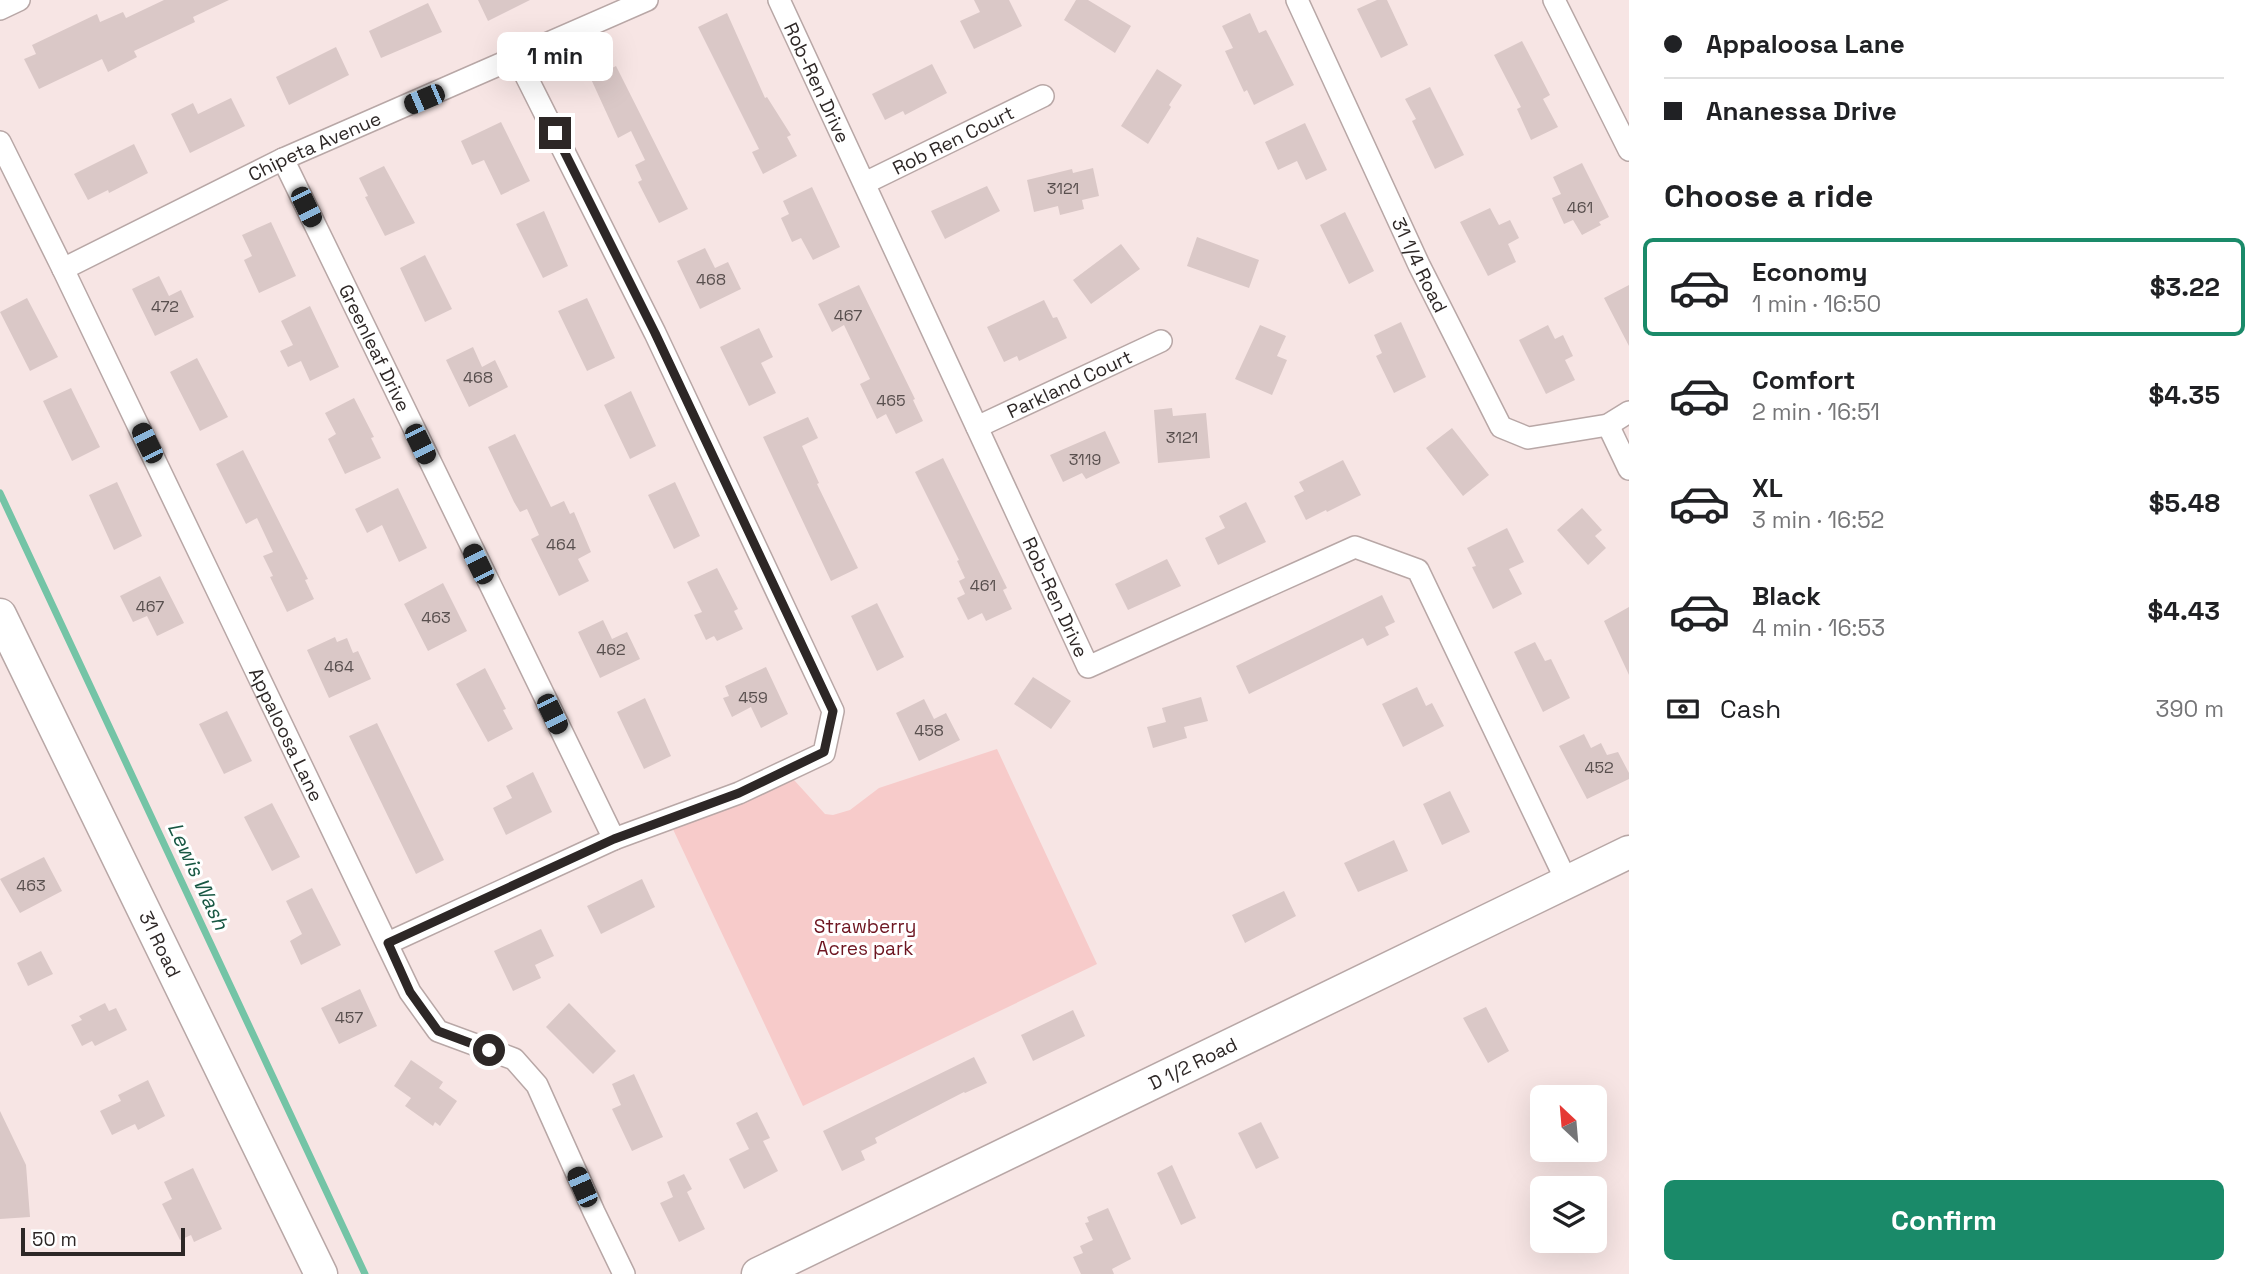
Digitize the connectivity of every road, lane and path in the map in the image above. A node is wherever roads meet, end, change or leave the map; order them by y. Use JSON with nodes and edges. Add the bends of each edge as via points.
{"nodes":[{"id":1,"x":19,"y":0,"type":"edge"},
{"id":2,"x":647,"y":0,"type":"edge"},
{"id":3,"x":779,"y":0,"type":"edge"},
{"id":4,"x":1297,"y":0,"type":"edge"},
{"id":5,"x":1554,"y":0,"type":"edge"},
{"id":6,"x":0,"y":9,"type":"edge"},
{"id":7,"x":517,"y":58,"type":"junction"},
{"id":8,"x":1043,"y":96,"type":"dead end"},
{"id":9,"x":0,"y":142,"type":"edge"},
{"id":10,"x":1629,"y":150,"type":"edge"},
{"id":11,"x":283,"y":159,"type":"junction"},
{"id":12,"x":865,"y":183,"type":"junction"},
{"id":13,"x":63,"y":268,"type":"junction"},
{"id":14,"x":1161,"y":341,"type":"dead end"},
{"id":15,"x":1629,"y":412,"type":"edge"},
{"id":16,"x":1608,"y":425,"type":"junction"},
{"id":17,"x":977,"y":427,"type":"junction"},
{"id":18,"x":1629,"y":469,"type":"edge"},
{"id":19,"x":0,"y":615,"type":"edge"},
{"id":20,"x":614,"y":839,"type":"junction"},
{"id":21,"x":1629,"y":852,"type":"edge"},
{"id":22,"x":1567,"y":882,"type":"junction"},
{"id":23,"x":388,"y":943,"type":"junction"},
{"id":24,"x":321,"y":1274,"type":"edge"},
{"id":25,"x":624,"y":1274,"type":"edge"},
{"id":26,"x":758,"y":1274,"type":"edge"}],
"edges":[{"from":1,"to":6,"type":"street"},
{"from":2,"to":7,"type":"street","name":"Chipeta Avenue"},
{"from":3,"to":12,"type":"street","name":"Rob-Ren Drive"},
{"from":4,"to":16,"type":"street","name":"31 1/4 Road","via":[[1419,265],[1501,427],[1528,438]]},
{"from":5,"to":10,"type":"street"},
{"from":7,"to":11,"type":"street","name":"Chipeta Avenue"},
{"from":7,"to":20,"type":"street","via":[[655,333],[833,711],[824,752],[739,793]]},
{"from":8,"to":12,"type":"street","name":"Rob Ren Court"},
{"from":9,"to":13,"type":"street","name":"Appaloosa Lane"},
{"from":11,"to":13,"type":"street","name":"Chipeta Avenue"},
{"from":11,"to":20,"type":"street","name":"Greenleaf Drive"},
{"from":12,"to":17,"type":"street","name":"Rob-Ren Drive"},
{"from":13,"to":23,"type":"street","name":"Appaloosa Lane"},
{"from":14,"to":17,"type":"street","name":"Parkland Court"},
{"from":15,"to":16,"type":"street"},
{"from":16,"to":18,"type":"street"},
{"from":17,"to":22,"type":"street","name":"Rob-Ren Drive","via":[[1088,667],[1355,547],[1418,570]]},
{"from":19,"to":24,"type":"main road","name":"31 Road"},
{"from":20,"to":23,"type":"street"},
{"from":21,"to":22,"type":"main road","name":"D 1/2 Road"},
{"from":22,"to":26,"type":"main road","name":"D 1/2 Road"},
{"from":23,"to":25,"type":"street","name":"Appaloosa Lane","via":[[410,992],[438,1031],[514,1059],[537,1085]]}]}
